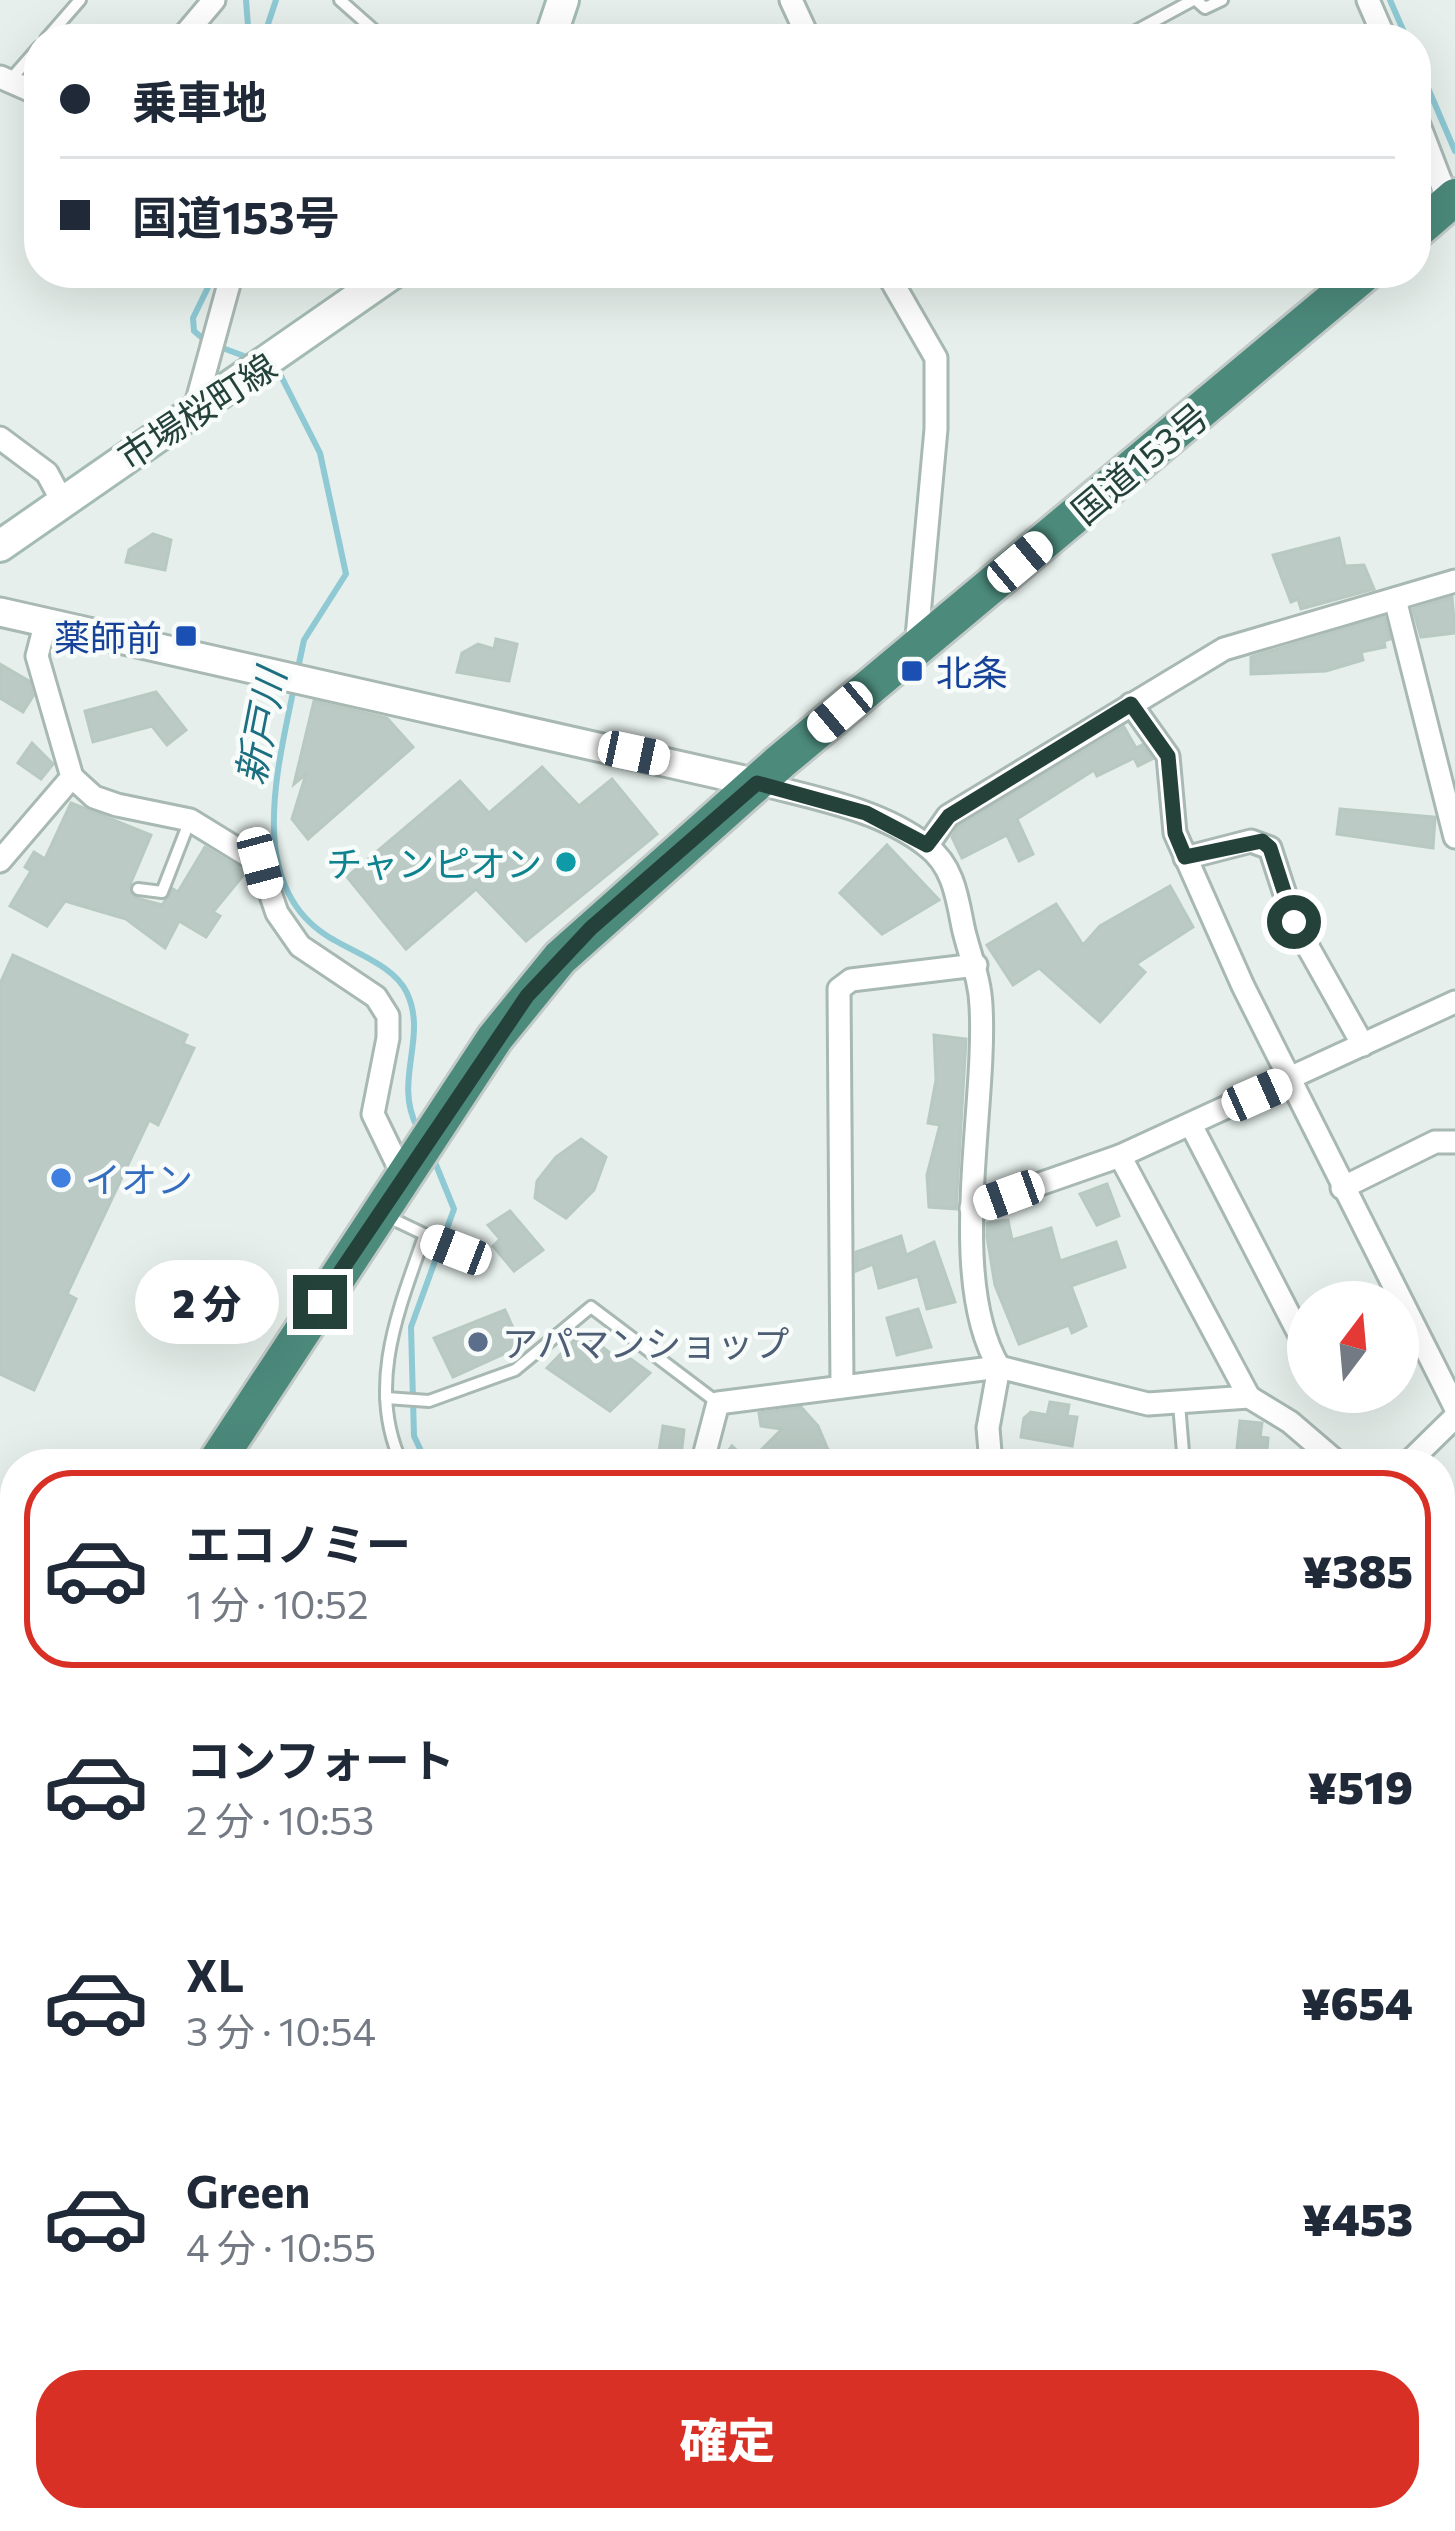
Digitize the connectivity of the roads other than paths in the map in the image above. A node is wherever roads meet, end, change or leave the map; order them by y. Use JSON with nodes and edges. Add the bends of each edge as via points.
{"nodes":[{"id":1,"x":80,"y":0,"type":"edge"},
{"id":2,"x":214,"y":0,"type":"edge"},
{"id":3,"x":340,"y":0,"type":"edge"},
{"id":4,"x":1194,"y":0,"type":"edge"},
{"id":5,"x":1222,"y":0,"type":"edge"},
{"id":6,"x":59,"y":24,"type":"edge"},
{"id":7,"x":194,"y":24,"type":"edge"},
{"id":8,"x":367,"y":24,"type":"edge"},
{"id":9,"x":1149,"y":24,"type":"edge"},
{"id":10,"x":24,"y":62,"type":"edge"},
{"id":11,"x":3,"y":84,"type":"edge"},
{"id":12,"x":1431,"y":153,"type":"edge"},
{"id":13,"x":1453,"y":206,"type":"edge"},
{"id":14,"x":228,"y":288,"type":"edge"},
{"id":15,"x":373,"y":288,"type":"edge"},
{"id":16,"x":896,"y":288,"type":"edge"},
{"id":17,"x":1347,"y":288,"type":"edge"},
{"id":18,"x":195,"y":408,"type":"junction"},
{"id":19,"x":0,"y":438,"type":"edge"},
{"id":20,"x":61,"y":499,"type":"junction"},
{"id":21,"x":0,"y":546,"type":"edge"},
{"id":22,"x":1455,"y":581,"type":"edge"},
{"id":23,"x":1395,"y":599,"type":"junction"},
{"id":24,"x":0,"y":612,"type":"edge"},
{"id":25,"x":46,"y":621,"type":"junction"},
{"id":26,"x":916,"y":649,"type":"junction"},
{"id":27,"x":1131,"y":704,"type":"junction"},
{"id":28,"x":1444,"y":747,"type":"edge"},
{"id":29,"x":71,"y":777,"type":"junction"},
{"id":30,"x":757,"y":783,"type":"junction"},
{"id":31,"x":190,"y":820,"type":"junction"},
{"id":32,"x":1455,"y":837,"type":"edge"},
{"id":33,"x":927,"y":845,"type":"junction"},
{"id":34,"x":1185,"y":857,"type":"junction"},
{"id":35,"x":0,"y":860,"type":"edge"},
{"id":36,"x":138,"y":889,"type":"dead end"},
{"id":37,"x":976,"y":965,"type":"junction"},
{"id":38,"x":1455,"y":1002,"type":"edge"},
{"id":39,"x":1363,"y":1045,"type":"junction"},
{"id":40,"x":1290,"y":1080,"type":"junction"},
{"id":41,"x":1191,"y":1125,"type":"junction"},
{"id":42,"x":1455,"y":1142,"type":"edge"},
{"id":43,"x":1120,"y":1156,"type":"junction"},
{"id":44,"x":408,"y":1172,"type":"junction"},
{"id":45,"x":1342,"y":1188,"type":"junction"},
{"id":46,"x":971,"y":1208,"type":"junction"},
{"id":47,"x":381,"y":1214,"type":"junction"},
{"id":48,"x":427,"y":1238,"type":"junction"},
{"id":49,"x":470,"y":1256,"type":"dead end"},
{"id":50,"x":1384,"y":1281,"type":"edge"},
{"id":51,"x":1287,"y":1310,"type":"edge"},
{"id":52,"x":1419,"y":1350,"type":"edge"},
{"id":53,"x":999,"y":1367,"type":"junction"},
{"id":54,"x":842,"y":1386,"type":"junction"},
{"id":55,"x":1249,"y":1397,"type":"junction"},
{"id":56,"x":392,"y":1398,"type":"junction"},
{"id":57,"x":718,"y":1403,"type":"junction"},
{"id":58,"x":1180,"y":1404,"type":"junction"},
{"id":59,"x":1455,"y":1407,"type":"edge"},
{"id":60,"x":1455,"y":1417,"type":"edge"},
{"id":61,"x":225,"y":1449,"type":"edge"},
{"id":62,"x":396,"y":1449,"type":"edge"},
{"id":63,"x":706,"y":1449,"type":"edge"},
{"id":64,"x":990,"y":1449,"type":"edge"},
{"id":65,"x":1183,"y":1449,"type":"edge"},
{"id":66,"x":1322,"y":1449,"type":"edge"},
{"id":67,"x":1422,"y":1449,"type":"edge"}],
"edges":[{"from":1,"to":6,"type":"lane"},
{"from":2,"to":7,"type":"street"},
{"from":3,"to":8,"type":"lane"},
{"from":4,"to":5,"type":"lane","via":[[1205,8]]},
{"from":4,"to":9,"type":"lane"},
{"from":10,"to":11,"type":"lane"},
{"from":12,"to":13,"type":"street"},
{"from":14,"to":18,"type":"street"},
{"from":15,"to":18,"type":"main road","name":"市場桜町線"},
{"from":16,"to":26,"type":"street","via":[[936,358]]},
{"from":17,"to":26,"type":"highway","name":"国道153号"},
{"from":18,"to":20,"type":"main road","name":"市場桜町線"},
{"from":19,"to":20,"type":"street","via":[[46,473]]},
{"from":20,"to":21,"type":"main road","name":"市場桜町線"},
{"from":22,"to":23,"type":"street"},
{"from":23,"to":27,"type":"street","via":[[1224,649]]},
{"from":23,"to":28,"type":"street"},
{"from":24,"to":25,"type":"street"},
{"from":25,"to":29,"type":"street","via":[[37,656]]},
{"from":25,"to":30,"type":"street"},
{"from":26,"to":30,"type":"highway","name":"国道153号"},
{"from":27,"to":33,"type":"street","via":[[949,816]]},
{"from":27,"to":34,"type":"street","via":[[1168,756]]},
{"from":28,"to":32,"type":"street"},
{"from":29,"to":31,"type":"street","via":[[94,797]]},
{"from":29,"to":35,"type":"street"},
{"from":30,"to":33,"type":"street","via":[[866,813]]},
{"from":30,"to":44,"type":"highway","name":"国道153号","via":[[560,958],[495,1038]]},
{"from":31,"to":36,"type":"lane","via":[[162,892]]},
{"from":31,"to":44,"type":"street","via":[[260,863],[277,913],[300,946],[365,986],[388,1016],[373,1114]]},
{"from":33,"to":37,"type":"street","via":[[947,867]]},
{"from":34,"to":39,"type":"street","via":[[1251,841],[1270,848],[1294,922]]},
{"from":34,"to":40,"type":"street"},
{"from":37,"to":46,"type":"street"},
{"from":37,"to":54,"type":"street","via":[[851,980],[839,989]]},
{"from":38,"to":39,"type":"street"},
{"from":39,"to":40,"type":"street"},
{"from":40,"to":41,"type":"street"},
{"from":40,"to":45,"type":"street"},
{"from":41,"to":43,"type":"street"},
{"from":41,"to":51,"type":"street"},
{"from":42,"to":45,"type":"street","via":[[1435,1142]]},
{"from":43,"to":46,"type":"street"},
{"from":43,"to":55,"type":"street"},
{"from":44,"to":47,"type":"highway","name":"国道153号"},
{"from":45,"to":50,"type":"street"},
{"from":46,"to":53,"type":"street","via":[[976,1281]]},
{"from":47,"to":48,"type":"lane"},
{"from":47,"to":61,"type":"highway","name":"国道153号"},
{"from":48,"to":49,"type":"lane"},
{"from":48,"to":56,"type":"lane","via":[[389,1337]]},
{"from":52,"to":59,"type":"street"},
{"from":53,"to":54,"type":"street"},
{"from":53,"to":58,"type":"street","via":[[1148,1404]]},
{"from":53,"to":64,"type":"street"},
{"from":54,"to":57,"type":"street"},
{"from":55,"to":58,"type":"street"},
{"from":55,"to":66,"type":"street"},
{"from":56,"to":57,"type":"lane","via":[[429,1401],[515,1370],[591,1306]]},
{"from":56,"to":62,"type":"lane"},
{"from":57,"to":63,"type":"street"},
{"from":58,"to":65,"type":"lane"},
{"from":60,"to":67,"type":"street"}]}
